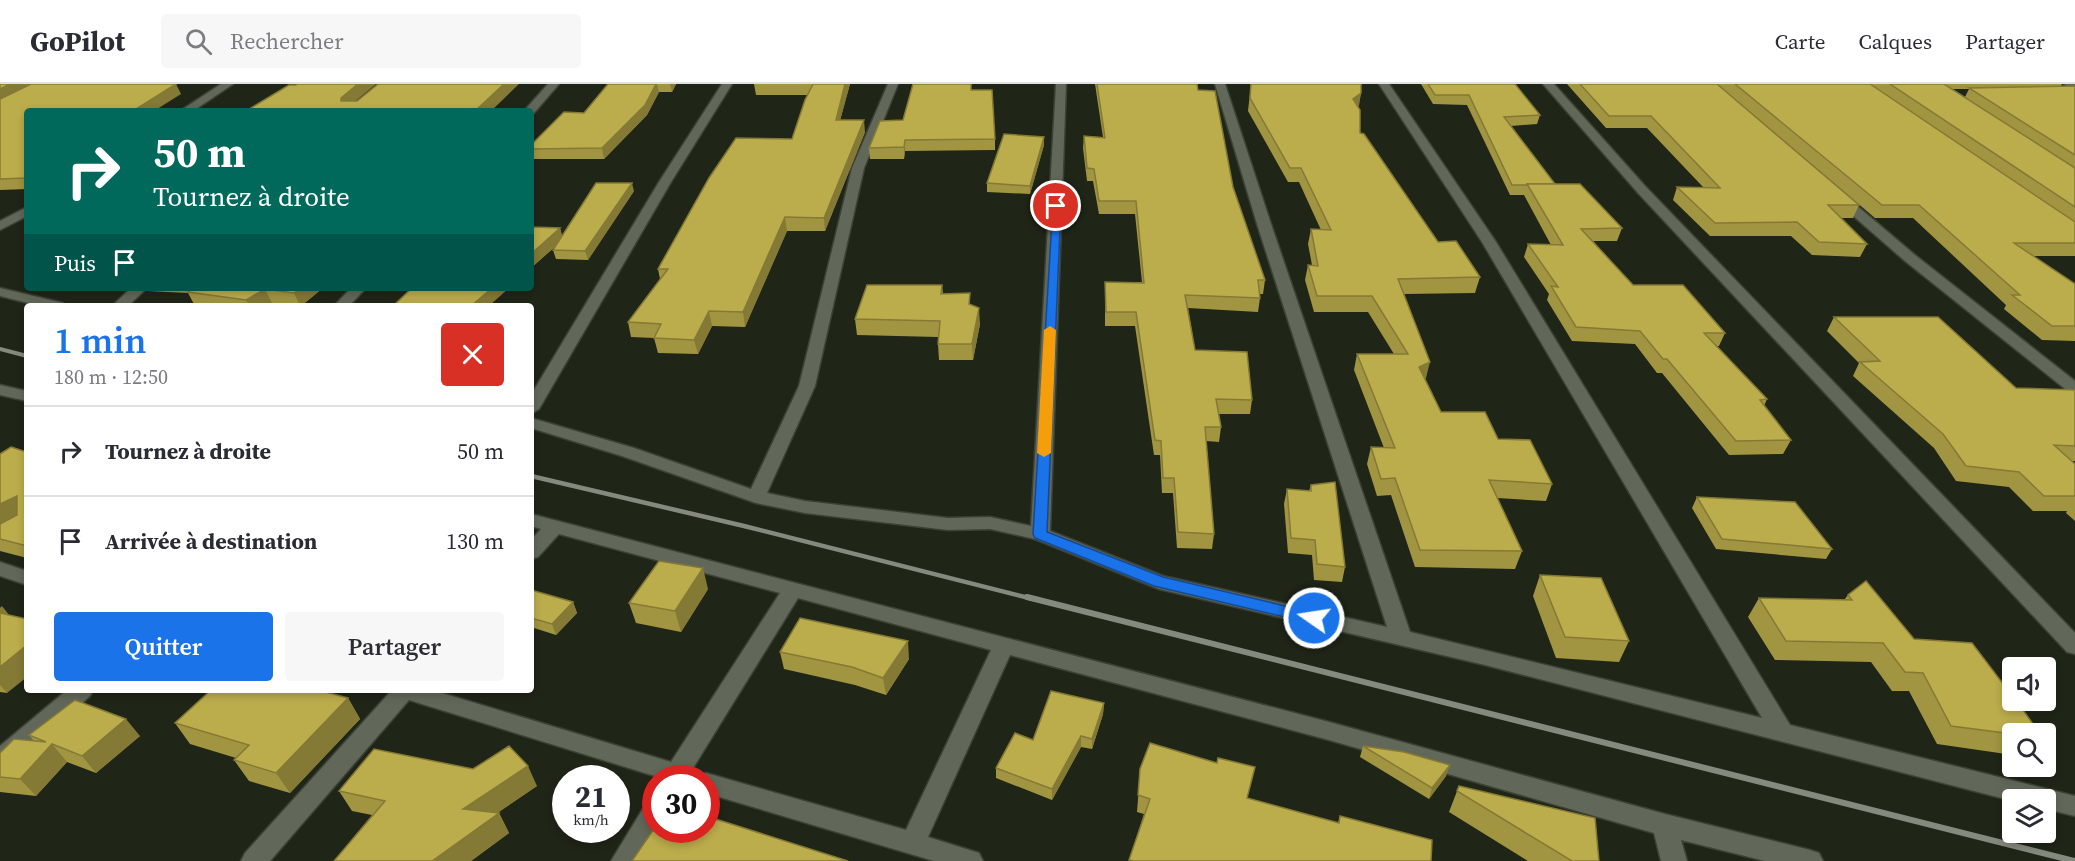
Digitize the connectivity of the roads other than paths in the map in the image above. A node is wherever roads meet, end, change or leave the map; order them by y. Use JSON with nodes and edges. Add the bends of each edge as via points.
{"nodes":[{"id":1,"x":228,"y":84,"type":"edge"},
{"id":2,"x":554,"y":84,"type":"edge"},
{"id":3,"x":728,"y":84,"type":"edge"},
{"id":4,"x":893,"y":84,"type":"edge"},
{"id":5,"x":1061,"y":84,"type":"edge"},
{"id":6,"x":1220,"y":84,"type":"edge"},
{"id":7,"x":1384,"y":84,"type":"edge"},
{"id":8,"x":1548,"y":84,"type":"edge"},
{"id":9,"x":2075,"y":87,"type":"edge"},
{"id":10,"x":2069,"y":90,"type":"edge"},
{"id":11,"x":191,"y":108,"type":"edge"},
{"id":12,"x":533,"y":108,"type":"edge"},
{"id":13,"x":1828,"y":188,"type":"edge"},
{"id":14,"x":24,"y":213,"type":"edge"},
{"id":15,"x":0,"y":226,"type":"edge"},
{"id":16,"x":136,"y":291,"type":"edge"},
{"id":17,"x":356,"y":291,"type":"edge"},
{"id":18,"x":0,"y":292,"type":"edge"},
{"id":19,"x":46,"y":303,"type":"edge"},
{"id":20,"x":122,"y":303,"type":"edge"},
{"id":21,"x":344,"y":303,"type":"edge"},
{"id":22,"x":2075,"y":389,"type":"edge"},
{"id":23,"x":0,"y":390,"type":"edge"},
{"id":24,"x":24,"y":395,"type":"edge"},
{"id":25,"x":534,"y":404,"type":"edge"},
{"id":26,"x":534,"y":424,"type":"edge"},
{"id":27,"x":756,"y":497,"type":"junction"},
{"id":28,"x":534,"y":521,"type":"edge"},
{"id":29,"x":555,"y":526,"type":"junction"},
{"id":30,"x":1040,"y":534,"type":"junction"},
{"id":31,"x":534,"y":549,"type":"edge"},
{"id":32,"x":0,"y":569,"type":"edge"},
{"id":33,"x":24,"y":577,"type":"edge"},
{"id":34,"x":794,"y":588,"type":"junction"},
{"id":35,"x":1402,"y":639,"type":"junction"},
{"id":36,"x":1004,"y":644,"type":"junction"},
{"id":37,"x":2075,"y":646,"type":"edge"},
{"id":38,"x":78,"y":693,"type":"edge"},
{"id":39,"x":401,"y":693,"type":"edge"},
{"id":40,"x":414,"y":693,"type":"edge"},
{"id":41,"x":1782,"y":731,"type":"junction"},
{"id":42,"x":0,"y":760,"type":"edge"},
{"id":43,"x":643,"y":765,"type":"edge"},
{"id":44,"x":688,"y":765,"type":"edge"},
{"id":45,"x":720,"y":787,"type":"edge"},
{"id":46,"x":2075,"y":806,"type":"edge"},
{"id":47,"x":1665,"y":825,"type":"junction"},
{"id":48,"x":642,"y":832,"type":"edge"},
{"id":49,"x":913,"y":843,"type":"junction"},
{"id":50,"x":254,"y":861,"type":"edge"},
{"id":51,"x":624,"y":861,"type":"edge"},
{"id":52,"x":970,"y":861,"type":"edge"},
{"id":53,"x":1674,"y":861,"type":"edge"},
{"id":54,"x":1810,"y":861,"type":"edge"}],
"edges":[{"from":1,"to":11,"type":"street"},
{"from":2,"to":12,"type":"street"},
{"from":3,"to":25,"type":"street","via":[[665,182]]},
{"from":4,"to":27,"type":"street","via":[[858,168],[807,386]]},
{"from":5,"to":30,"type":"street"},
{"from":6,"to":35,"type":"street"},
{"from":7,"to":41,"type":"street","via":[[1489,242]]},
{"from":8,"to":37,"type":"street","via":[[1650,199]]},
{"from":9,"to":10,"type":"street"},
{"from":13,"to":22,"type":"street"},
{"from":14,"to":15,"type":"street"},
{"from":16,"to":20,"type":"street"},
{"from":17,"to":21,"type":"street"},
{"from":18,"to":19,"type":"street"},
{"from":23,"to":24,"type":"street"},
{"from":26,"to":27,"type":"street"},
{"from":27,"to":30,"type":"street","via":[[805,507],[948,524],[990,523]]},
{"from":28,"to":29,"type":"street"},
{"from":29,"to":31,"type":"street"},
{"from":29,"to":34,"type":"street"},
{"from":30,"to":35,"type":"street","via":[[1159,582]]},
{"from":32,"to":33,"type":"street"},
{"from":34,"to":36,"type":"street"},
{"from":34,"to":44,"type":"street"},
{"from":35,"to":41,"type":"street"},
{"from":36,"to":47,"type":"street"},
{"from":36,"to":49,"type":"street"},
{"from":38,"to":42,"type":"street"},
{"from":39,"to":50,"type":"street"},
{"from":40,"to":43,"type":"street"},
{"from":41,"to":46,"type":"street"},
{"from":45,"to":49,"type":"street"},
{"from":47,"to":53,"type":"street"},
{"from":47,"to":54,"type":"street"},
{"from":48,"to":51,"type":"street"},
{"from":49,"to":52,"type":"street"}]}
